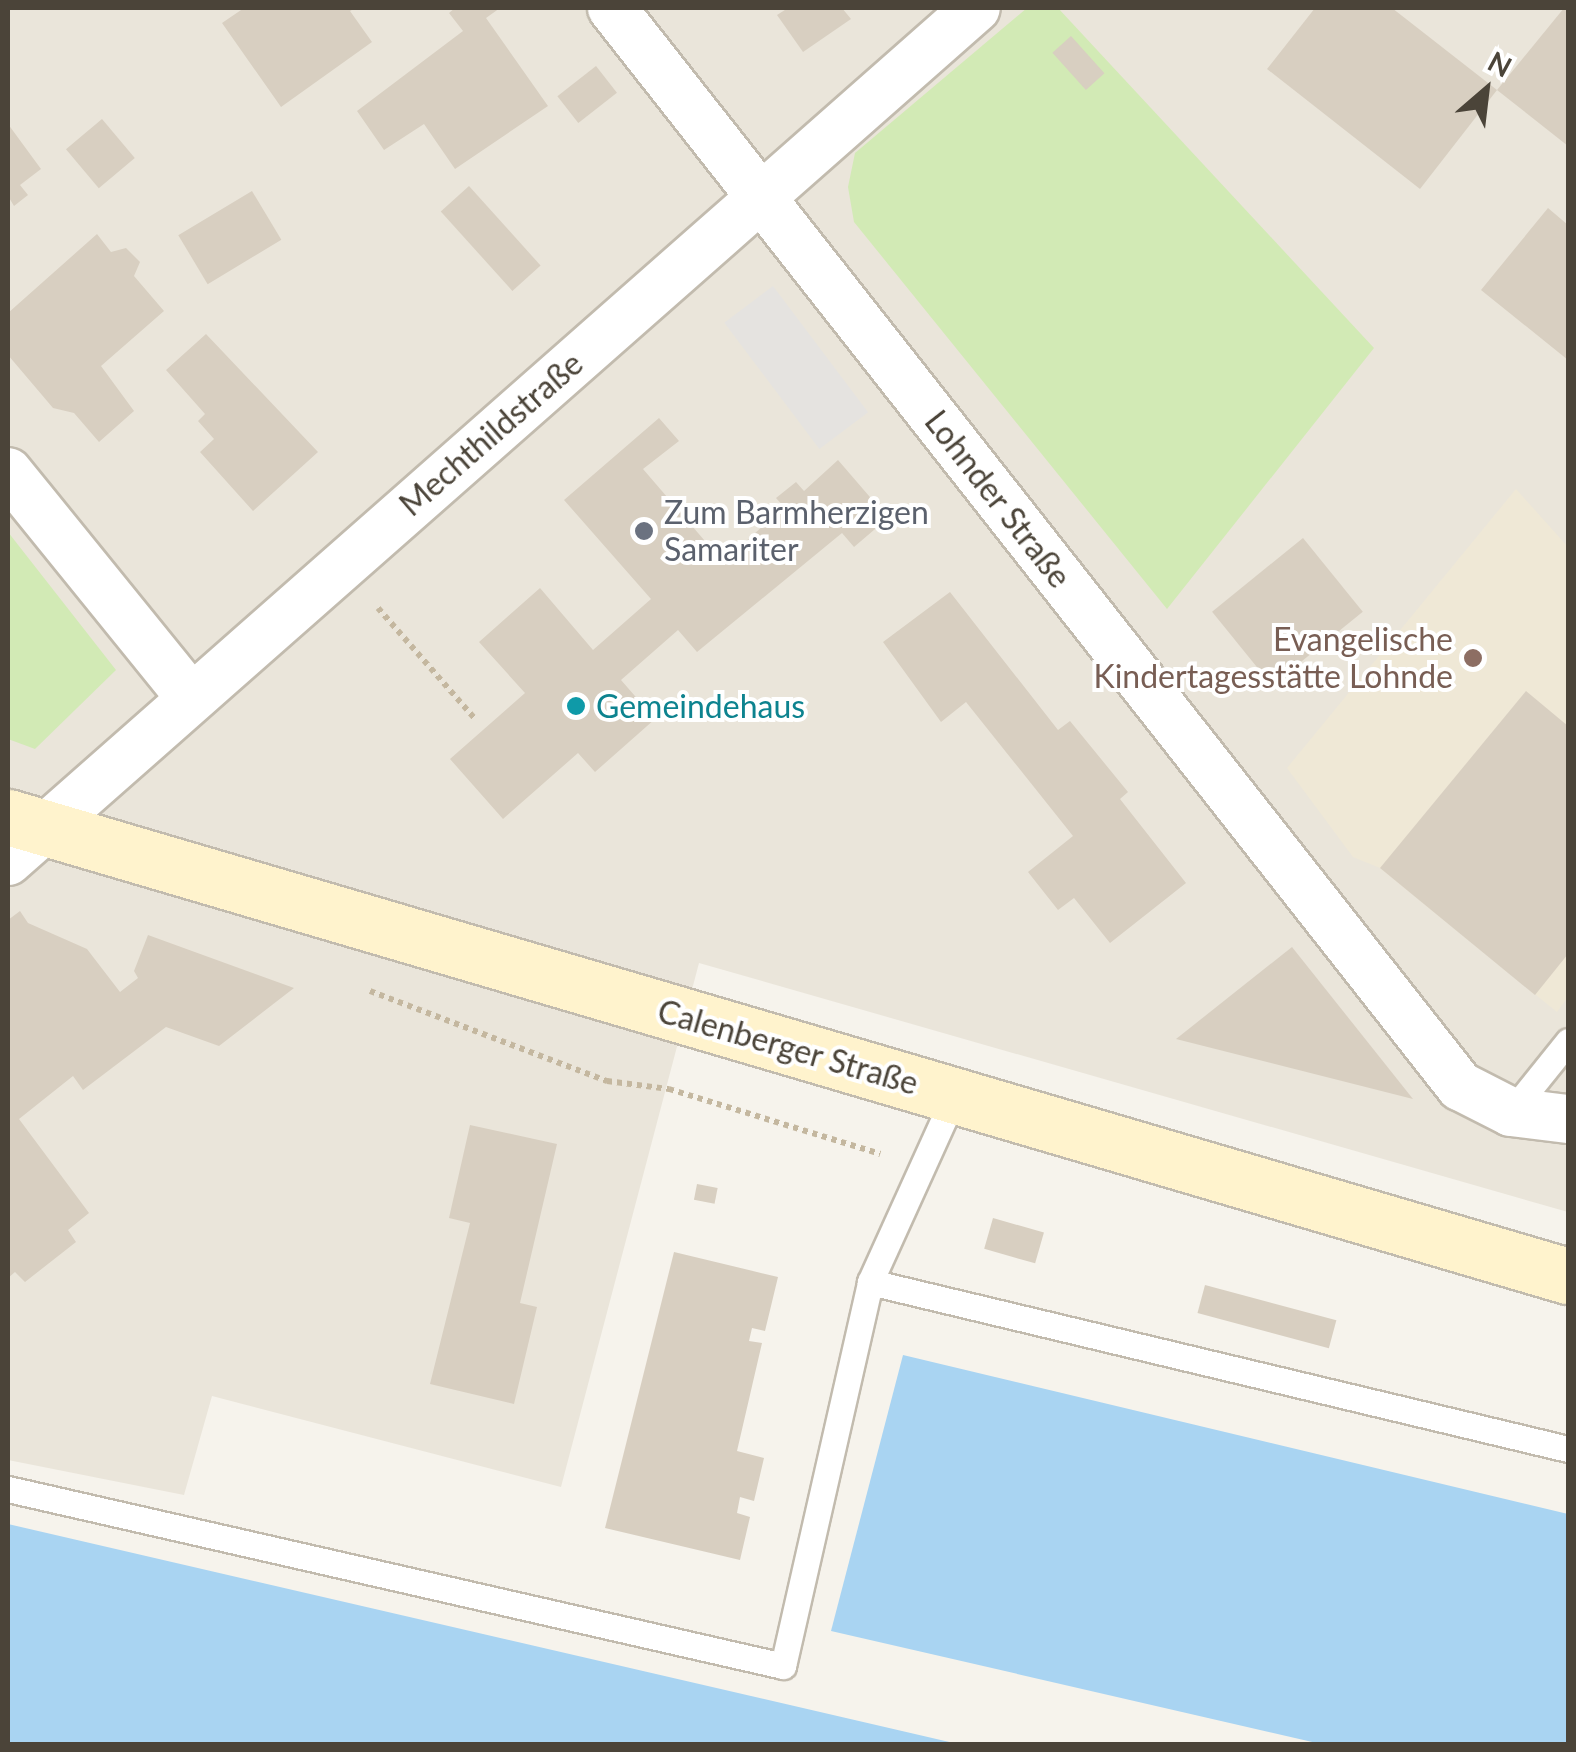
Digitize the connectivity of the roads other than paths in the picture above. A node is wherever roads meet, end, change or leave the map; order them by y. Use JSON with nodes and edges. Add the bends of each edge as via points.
{"nodes":[{"id":1,"x":612,"y":8,"type":"edge"},
{"id":2,"x":976,"y":8,"type":"edge"},
{"id":3,"x":761,"y":199,"type":"junction"},
{"id":4,"x":8,"y":472,"type":"edge"},
{"id":5,"x":191,"y":698,"type":"junction"},
{"id":6,"x":20,"y":836,"type":"edge"},
{"id":7,"x":1568,"y":1042,"type":"edge"},
{"id":8,"x":955,"y":1095,"type":"junction"},
{"id":9,"x":1511,"y":1112,"type":"junction"},
{"id":10,"x":1568,"y":1119,"type":"edge"},
{"id":11,"x":1568,"y":1276,"type":"edge"},
{"id":12,"x":870,"y":1282,"type":"junction"},
{"id":13,"x":1568,"y":1449,"type":"edge"},
{"id":14,"x":8,"y":1489,"type":"edge"}],
"edges":[{"from":1,"to":3,"type":"street","name":"Lohnder Straße"},
{"from":2,"to":3,"type":"street","name":"Mechthildstraße"},
{"from":3,"to":5,"type":"street","name":"Mechthildstraße"},
{"from":3,"to":9,"type":"street","name":"Lohnder Straße","via":[[1460,1086]]},
{"from":4,"to":5,"type":"street"},
{"from":5,"to":6,"type":"street","name":"Mechthildstraße"},
{"from":6,"to":8,"type":"street","name":"Calenberger Straße"},
{"from":7,"to":9,"type":"lane"},
{"from":8,"to":11,"type":"street","name":"Calenberger Straße"},
{"from":8,"to":12,"type":"lane"},
{"from":9,"to":10,"type":"street"},
{"from":12,"to":13,"type":"lane"},
{"from":12,"to":14,"type":"lane","via":[[784,1666]]}]}
